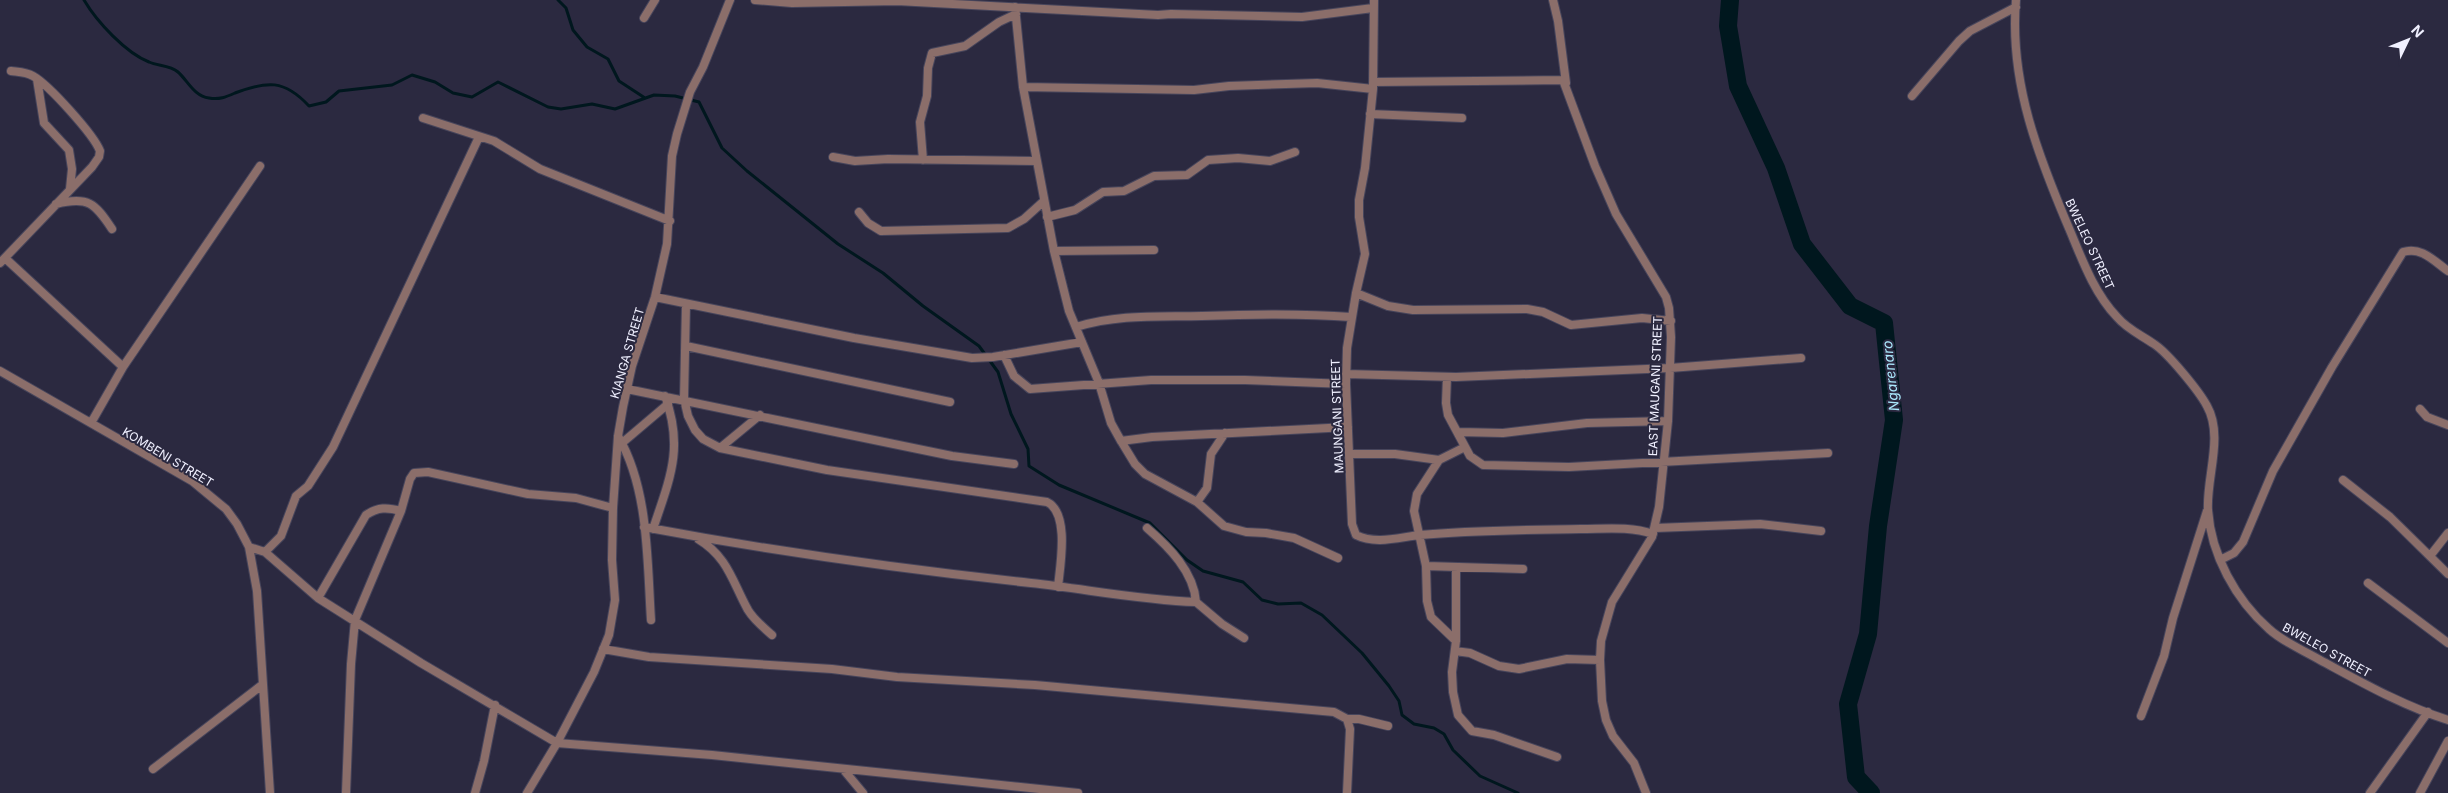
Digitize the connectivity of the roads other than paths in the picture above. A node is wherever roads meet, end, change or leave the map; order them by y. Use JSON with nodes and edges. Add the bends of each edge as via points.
{"nodes":[{"id":1,"x":655,"y":0,"type":"edge"},
{"id":2,"x":730,"y":0,"type":"edge"},
{"id":3,"x":755,"y":0,"type":"edge"},
{"id":4,"x":1553,"y":0,"type":"edge"},
{"id":5,"x":1373,"y":4,"type":"edge"},
{"id":6,"x":2016,"y":4,"type":"edge"},
{"id":7,"x":1015,"y":11,"type":"junction"},
{"id":8,"x":644,"y":18,"type":"dead end"},
{"id":9,"x":11,"y":71,"type":"dead end"},
{"id":10,"x":37,"y":79,"type":"junction"},
{"id":11,"x":1566,"y":83,"type":"junction"},
{"id":12,"x":1373,"y":85,"type":"junction"},
{"id":13,"x":1023,"y":87,"type":"junction"},
{"id":14,"x":1912,"y":96,"type":"dead end"},
{"id":15,"x":1370,"y":114,"type":"junction"},
{"id":16,"x":423,"y":118,"type":"dead end"},
{"id":17,"x":1462,"y":118,"type":"dead end"},
{"id":18,"x":479,"y":136,"type":"junction"},
{"id":19,"x":1295,"y":152,"type":"dead end"},
{"id":20,"x":833,"y":157,"type":"dead end"},
{"id":21,"x":923,"y":160,"type":"junction"},
{"id":22,"x":1036,"y":161,"type":"junction"},
{"id":23,"x":260,"y":166,"type":"dead end"},
{"id":24,"x":70,"y":189,"type":"junction"},
{"id":25,"x":1044,"y":201,"type":"junction"},
{"id":26,"x":56,"y":204,"type":"junction"},
{"id":27,"x":859,"y":212,"type":"dead end"},
{"id":28,"x":1047,"y":217,"type":"junction"},
{"id":29,"x":670,"y":221,"type":"junction"},
{"id":30,"x":112,"y":229,"type":"dead end"},
{"id":31,"x":1154,"y":250,"type":"dead end"},
{"id":32,"x":1054,"y":251,"type":"junction"},
{"id":33,"x":3,"y":261,"type":"edge"},
{"id":34,"x":2448,"y":270,"type":"edge"},
{"id":35,"x":1356,"y":292,"type":"junction"},
{"id":36,"x":655,"y":297,"type":"junction"},
{"id":37,"x":686,"y":304,"type":"junction"},
{"id":38,"x":1351,"y":317,"type":"junction"},
{"id":39,"x":1671,"y":321,"type":"junction"},
{"id":40,"x":1076,"y":328,"type":"junction"},
{"id":41,"x":1082,"y":342,"type":"junction"},
{"id":42,"x":686,"y":346,"type":"junction"},
{"id":43,"x":1004,"y":355,"type":"junction"},
{"id":44,"x":1801,"y":358,"type":"dead end"},
{"id":45,"x":123,"y":367,"type":"junction"},
{"id":46,"x":1670,"y":368,"type":"junction"},
{"id":47,"x":0,"y":370,"type":"edge"},
{"id":48,"x":1346,"y":374,"type":"junction"},
{"id":49,"x":1447,"y":377,"type":"junction"},
{"id":50,"x":1099,"y":383,"type":"junction"},
{"id":51,"x":1346,"y":384,"type":"junction"},
{"id":52,"x":627,"y":389,"type":"junction"},
{"id":53,"x":664,"y":396,"type":"junction"},
{"id":54,"x":684,"y":399,"type":"junction"},
{"id":55,"x":950,"y":402,"type":"dead end"},
{"id":56,"x":668,"y":404,"type":"junction"},
{"id":57,"x":2420,"y":410,"type":"dead end"},
{"id":58,"x":760,"y":415,"type":"junction"},
{"id":59,"x":1668,"y":421,"type":"junction"},
{"id":60,"x":91,"y":423,"type":"junction"},
{"id":61,"x":2448,"y":426,"type":"edge"},
{"id":62,"x":1348,"y":427,"type":"junction"},
{"id":63,"x":1458,"y":432,"type":"junction"},
{"id":64,"x":1225,"y":433,"type":"junction"},
{"id":65,"x":620,"y":440,"type":"junction"},
{"id":66,"x":1120,"y":441,"type":"junction"},
{"id":67,"x":1464,"y":447,"type":"junction"},
{"id":68,"x":720,"y":448,"type":"junction"},
{"id":69,"x":1828,"y":453,"type":"dead end"},
{"id":70,"x":1350,"y":454,"type":"junction"},
{"id":71,"x":1439,"y":460,"type":"junction"},
{"id":72,"x":1664,"y":461,"type":"junction"},
{"id":73,"x":1014,"y":464,"type":"dead end"},
{"id":74,"x":2343,"y":480,"type":"dead end"},
{"id":75,"x":1197,"y":502,"type":"junction"},
{"id":76,"x":613,"y":508,"type":"junction"},
{"id":77,"x":2208,"y":509,"type":"junction"},
{"id":78,"x":401,"y":511,"type":"junction"},
{"id":79,"x":644,"y":527,"type":"junction"},
{"id":80,"x":653,"y":528,"type":"junction"},
{"id":81,"x":1148,"y":528,"type":"dead end"},
{"id":82,"x":1654,"y":531,"type":"junction"},
{"id":83,"x":1821,"y":531,"type":"dead end"},
{"id":84,"x":2448,"y":534,"type":"edge"},
{"id":85,"x":1420,"y":535,"type":"junction"},
{"id":86,"x":694,"y":536,"type":"junction"},
{"id":87,"x":249,"y":547,"type":"junction"},
{"id":88,"x":265,"y":552,"type":"junction"},
{"id":89,"x":2430,"y":556,"type":"junction"},
{"id":90,"x":1338,"y":558,"type":"dead end"},
{"id":91,"x":2220,"y":560,"type":"junction"},
{"id":92,"x":1426,"y":566,"type":"junction"},
{"id":93,"x":1456,"y":567,"type":"junction"},
{"id":94,"x":1523,"y":569,"type":"dead end"},
{"id":95,"x":2448,"y":574,"type":"edge"},
{"id":96,"x":2368,"y":583,"type":"dead end"},
{"id":97,"x":1058,"y":587,"type":"junction"},
{"id":98,"x":318,"y":598,"type":"junction"},
{"id":99,"x":1196,"y":602,"type":"junction"},
{"id":100,"x":355,"y":620,"type":"junction"},
{"id":101,"x":651,"y":620,"type":"dead end"},
{"id":102,"x":772,"y":635,"type":"dead end"},
{"id":103,"x":1244,"y":638,"type":"dead end"},
{"id":104,"x":1456,"y":641,"type":"junction"},
{"id":105,"x":2448,"y":643,"type":"edge"},
{"id":106,"x":603,"y":649,"type":"junction"},
{"id":107,"x":1454,"y":651,"type":"junction"},
{"id":108,"x":1600,"y":660,"type":"junction"},
{"id":109,"x":262,"y":685,"type":"junction"},
{"id":110,"x":495,"y":705,"type":"junction"},
{"id":111,"x":2428,"y":712,"type":"junction"},
{"id":112,"x":2140,"y":716,"type":"dead end"},
{"id":113,"x":1348,"y":719,"type":"junction"},
{"id":114,"x":2448,"y":720,"type":"edge"},
{"id":115,"x":1388,"y":726,"type":"dead end"},
{"id":116,"x":2448,"y":741,"type":"edge"},
{"id":117,"x":557,"y":743,"type":"junction"},
{"id":118,"x":1557,"y":757,"type":"dead end"},
{"id":119,"x":153,"y":769,"type":"dead end"},
{"id":120,"x":843,"y":769,"type":"junction"},
{"id":121,"x":270,"y":793,"type":"edge"},
{"id":122,"x":346,"y":793,"type":"edge"},
{"id":123,"x":475,"y":793,"type":"edge"},
{"id":124,"x":527,"y":793,"type":"edge"},
{"id":125,"x":863,"y":793,"type":"edge"},
{"id":126,"x":1078,"y":793,"type":"edge"},
{"id":127,"x":1347,"y":793,"type":"edge"},
{"id":128,"x":1646,"y":793,"type":"edge"},
{"id":129,"x":2370,"y":793,"type":"edge"},
{"id":130,"x":2420,"y":793,"type":"edge"}],
"edges":[{"from":1,"to":8,"type":"street"},
{"from":2,"to":29,"type":"street","name":"KIANGA STREET","via":[[690,92],[677,134],[672,156]]},
{"from":3,"to":7,"type":"street","via":[[792,3],[897,1]]},
{"from":4,"to":11,"type":"street","name":"EAST MAUGANI STREET"},
{"from":5,"to":7,"type":"street","via":[[1302,17]]},
{"from":5,"to":12,"type":"street","name":"MAUNGANI STREET"},
{"from":6,"to":14,"type":"street","via":[[1959,41]]},
{"from":6,"to":77,"type":"street","name":"BWELEO STREET","via":[[2017,64],[2023,101],[2050,182],[2083,261],[2107,306],[2126,326],[2164,352],[2207,406],[2212,419]]},
{"from":7,"to":13,"type":"street"},
{"from":7,"to":21,"type":"street","via":[[965,46],[932,53],[920,122]]},
{"from":9,"to":10,"type":"street"},
{"from":10,"to":24,"type":"street","via":[[44,123],[70,150]]},
{"from":10,"to":24,"type":"street","via":[[87,130],[100,151],[92,167]]},
{"from":11,"to":12,"type":"street","via":[[1559,79]]},
{"from":11,"to":39,"type":"street","name":"EAST MAUGANI STREET","via":[[1607,196],[1666,297]]},
{"from":12,"to":13,"type":"street","via":[[1317,83],[1194,90]]},
{"from":12,"to":15,"type":"street","name":"MAUNGANI STREET"},
{"from":13,"to":22,"type":"street"},
{"from":15,"to":17,"type":"street"},
{"from":15,"to":35,"type":"street","name":"MAUNGANI STREET","via":[[1359,200],[1365,254]]},
{"from":16,"to":18,"type":"street"},
{"from":18,"to":29,"type":"street","via":[[494,141],[540,168]]},
{"from":18,"to":88,"type":"street","via":[[333,447],[308,486],[296,496],[281,536]]},
{"from":19,"to":28,"type":"street","via":[[1270,161],[1208,160],[1188,175],[1154,176],[1124,190],[1103,192],[1075,210]]},
{"from":20,"to":21,"type":"street","via":[[855,161]]},
{"from":21,"to":22,"type":"street"},
{"from":22,"to":25,"type":"street"},
{"from":23,"to":45,"type":"street"},
{"from":24,"to":26,"type":"street"},
{"from":25,"to":27,"type":"street","via":[[1008,228],[881,231]]},
{"from":25,"to":28,"type":"street"},
{"from":26,"to":30,"type":"street","via":[[87,201],[103,214]]},
{"from":26,"to":33,"type":"street"},
{"from":28,"to":32,"type":"street"},
{"from":29,"to":36,"type":"street","name":"KIANGA STREET"},
{"from":31,"to":32,"type":"street"},
{"from":32,"to":40,"type":"street"},
{"from":33,"to":45,"type":"street"},
{"from":34,"to":91,"type":"street","via":[[2424,253],[2403,252],[2273,471],[2244,542],[2234,553]]},
{"from":35,"to":38,"type":"street","name":"MAUNGANI STREET"},
{"from":35,"to":39,"type":"street","via":[[1388,306],[1413,310],[1527,309],[1543,312],[1571,325],[1642,318]]},
{"from":36,"to":37,"type":"street"},
{"from":36,"to":52,"type":"street","name":"KIANGA STREET"},
{"from":37,"to":42,"type":"street"},
{"from":37,"to":43,"type":"street","via":[[909,348],[972,358]]},
{"from":38,"to":40,"type":"street","via":[[1254,313],[1128,317],[1102,319]]},
{"from":38,"to":48,"type":"street","name":"MAUNGANI STREET"},
{"from":39,"to":46,"type":"street","name":"EAST MAUGANI STREET"},
{"from":40,"to":41,"type":"street"},
{"from":41,"to":43,"type":"street"},
{"from":41,"to":50,"type":"street"},
{"from":42,"to":54,"type":"street"},
{"from":42,"to":55,"type":"street"},
{"from":43,"to":50,"type":"street","via":[[1014,376],[1030,389]]},
{"from":44,"to":46,"type":"street"},
{"from":45,"to":60,"type":"street"},
{"from":46,"to":49,"type":"street"},
{"from":46,"to":59,"type":"street","name":"EAST MAUGANI STREET"},
{"from":47,"to":60,"type":"street","name":"KOMBENI STREET"},
{"from":48,"to":49,"type":"street"},
{"from":48,"to":51,"type":"street","name":"MAUNGANI STREET"},
{"from":49,"to":63,"type":"street","via":[[1448,416]]},
{"from":50,"to":51,"type":"street","via":[[1245,380]]},
{"from":50,"to":66,"type":"street"},
{"from":51,"to":62,"type":"street","name":"MAUNGANI STREET"},
{"from":52,"to":53,"type":"street"},
{"from":52,"to":65,"type":"street","name":"KIANGA STREET"},
{"from":53,"to":54,"type":"street"},
{"from":53,"to":56,"type":"street"},
{"from":54,"to":58,"type":"street"},
{"from":54,"to":68,"type":"street","via":[[695,430],[703,439]]},
{"from":56,"to":65,"type":"street"},
{"from":56,"to":80,"type":"street","via":[[675,434],[675,451]]},
{"from":57,"to":61,"type":"street","via":[[2427,417]]},
{"from":58,"to":68,"type":"street"},
{"from":58,"to":73,"type":"street","via":[[952,456]]},
{"from":59,"to":63,"type":"street","via":[[1586,423],[1503,433]]},
{"from":59,"to":72,"type":"street","name":"EAST MAUGANI STREET"},
{"from":60,"to":87,"type":"street","name":"KOMBENI STREET","via":[[192,481],[232,517]]},
{"from":62,"to":64,"type":"street"},
{"from":62,"to":70,"type":"street","name":"MAUNGANI STREET"},
{"from":63,"to":67,"type":"street"},
{"from":64,"to":66,"type":"street"},
{"from":64,"to":75,"type":"street","via":[[1211,454],[1208,488]]},
{"from":65,"to":76,"type":"street","name":"KIANGA STREET"},
{"from":65,"to":79,"type":"street","via":[[633,465]]},
{"from":66,"to":75,"type":"street","via":[[1145,474]]},
{"from":67,"to":71,"type":"street"},
{"from":67,"to":72,"type":"street","via":[[1476,462],[1483,465],[1569,467]]},
{"from":68,"to":97,"type":"street","via":[[828,470],[1047,502],[1055,507],[1060,522],[1062,544]]},
{"from":69,"to":72,"type":"street"},
{"from":70,"to":71,"type":"street","via":[[1395,454]]},
{"from":70,"to":85,"type":"street","name":"MAUNGANI STREET","via":[[1352,524],[1356,535],[1369,540]]},
{"from":71,"to":85,"type":"street","via":[[1414,503]]},
{"from":72,"to":82,"type":"street","name":"EAST MAUGANI STREET"},
{"from":74,"to":89,"type":"street","via":[[2390,517]]},
{"from":75,"to":90,"type":"street","via":[[1224,526],[1294,538]]},
{"from":76,"to":78,"type":"street","via":[[576,498],[528,494],[421,471],[410,479]]},
{"from":76,"to":106,"type":"street","name":"KIANGA STREET","via":[[615,600]]},
{"from":77,"to":91,"type":"street","name":"BWELEO STREET","via":[[2212,538]]},
{"from":77,"to":112,"type":"street","via":[[2164,656]]},
{"from":78,"to":98,"type":"street","via":[[384,507],[366,515]]},
{"from":78,"to":100,"type":"street"},
{"from":79,"to":80,"type":"street"},
{"from":79,"to":101,"type":"street"},
{"from":80,"to":86,"type":"street"},
{"from":81,"to":99,"type":"street","via":[[1163,541],[1180,564],[1195,589]]},
{"from":82,"to":83,"type":"street","name":"MAUNGANI STREET","via":[[1760,524]]},
{"from":82,"to":85,"type":"street","name":"MAUNGANI STREET","via":[[1563,529]]},
{"from":82,"to":108,"type":"street","name":"EAST MAUGANI STREET","via":[[1612,602],[1601,641]]},
{"from":84,"to":89,"type":"street"},
{"from":85,"to":92,"type":"street"},
{"from":86,"to":97,"type":"street","via":[[840,560]]},
{"from":86,"to":102,"type":"street","via":[[710,546],[728,567],[749,610]]},
{"from":87,"to":88,"type":"street"},
{"from":87,"to":109,"type":"street","name":"KOMBENI STREET","via":[[257,591]]},
{"from":88,"to":98,"type":"street"},
{"from":89,"to":95,"type":"street"},
{"from":91,"to":111,"type":"street","name":"BWELEO STREET","via":[[2242,600],[2270,631],[2366,685]]},
{"from":92,"to":93,"type":"street"},
{"from":92,"to":104,"type":"street","via":[[1427,602],[1431,617]]},
{"from":93,"to":94,"type":"street"},
{"from":93,"to":104,"type":"street"},
{"from":96,"to":105,"type":"street"},
{"from":97,"to":99,"type":"street"},
{"from":98,"to":100,"type":"street"},
{"from":99,"to":103,"type":"street"},
{"from":100,"to":110,"type":"street","via":[[421,663]]},
{"from":100,"to":122,"type":"street"},
{"from":104,"to":107,"type":"street"},
{"from":106,"to":113,"type":"street","via":[[648,657],[832,669],[897,677],[1035,684],[1334,712]]},
{"from":106,"to":117,"type":"street","name":"KIANGA STREET"},
{"from":107,"to":108,"type":"street","via":[[1519,669],[1567,659]]},
{"from":107,"to":118,"type":"street","via":[[1453,692],[1458,715],[1466,727]]},
{"from":108,"to":128,"type":"street","name":"EAST MAUGANI STREET","via":[[1606,720],[1612,736],[1634,763]]},
{"from":109,"to":119,"type":"street"},
{"from":109,"to":121,"type":"street","name":"KOMBENI STREET"},
{"from":110,"to":117,"type":"street"},
{"from":110,"to":123,"type":"street"},
{"from":111,"to":114,"type":"street","name":"BWELEO STREET"},
{"from":111,"to":129,"type":"street"},
{"from":113,"to":115,"type":"street"},
{"from":113,"to":127,"type":"street"},
{"from":116,"to":130,"type":"street"},
{"from":117,"to":120,"type":"street"},
{"from":117,"to":124,"type":"street","name":"KIANGA STREET"},
{"from":120,"to":125,"type":"street"},
{"from":120,"to":126,"type":"street"}]}
